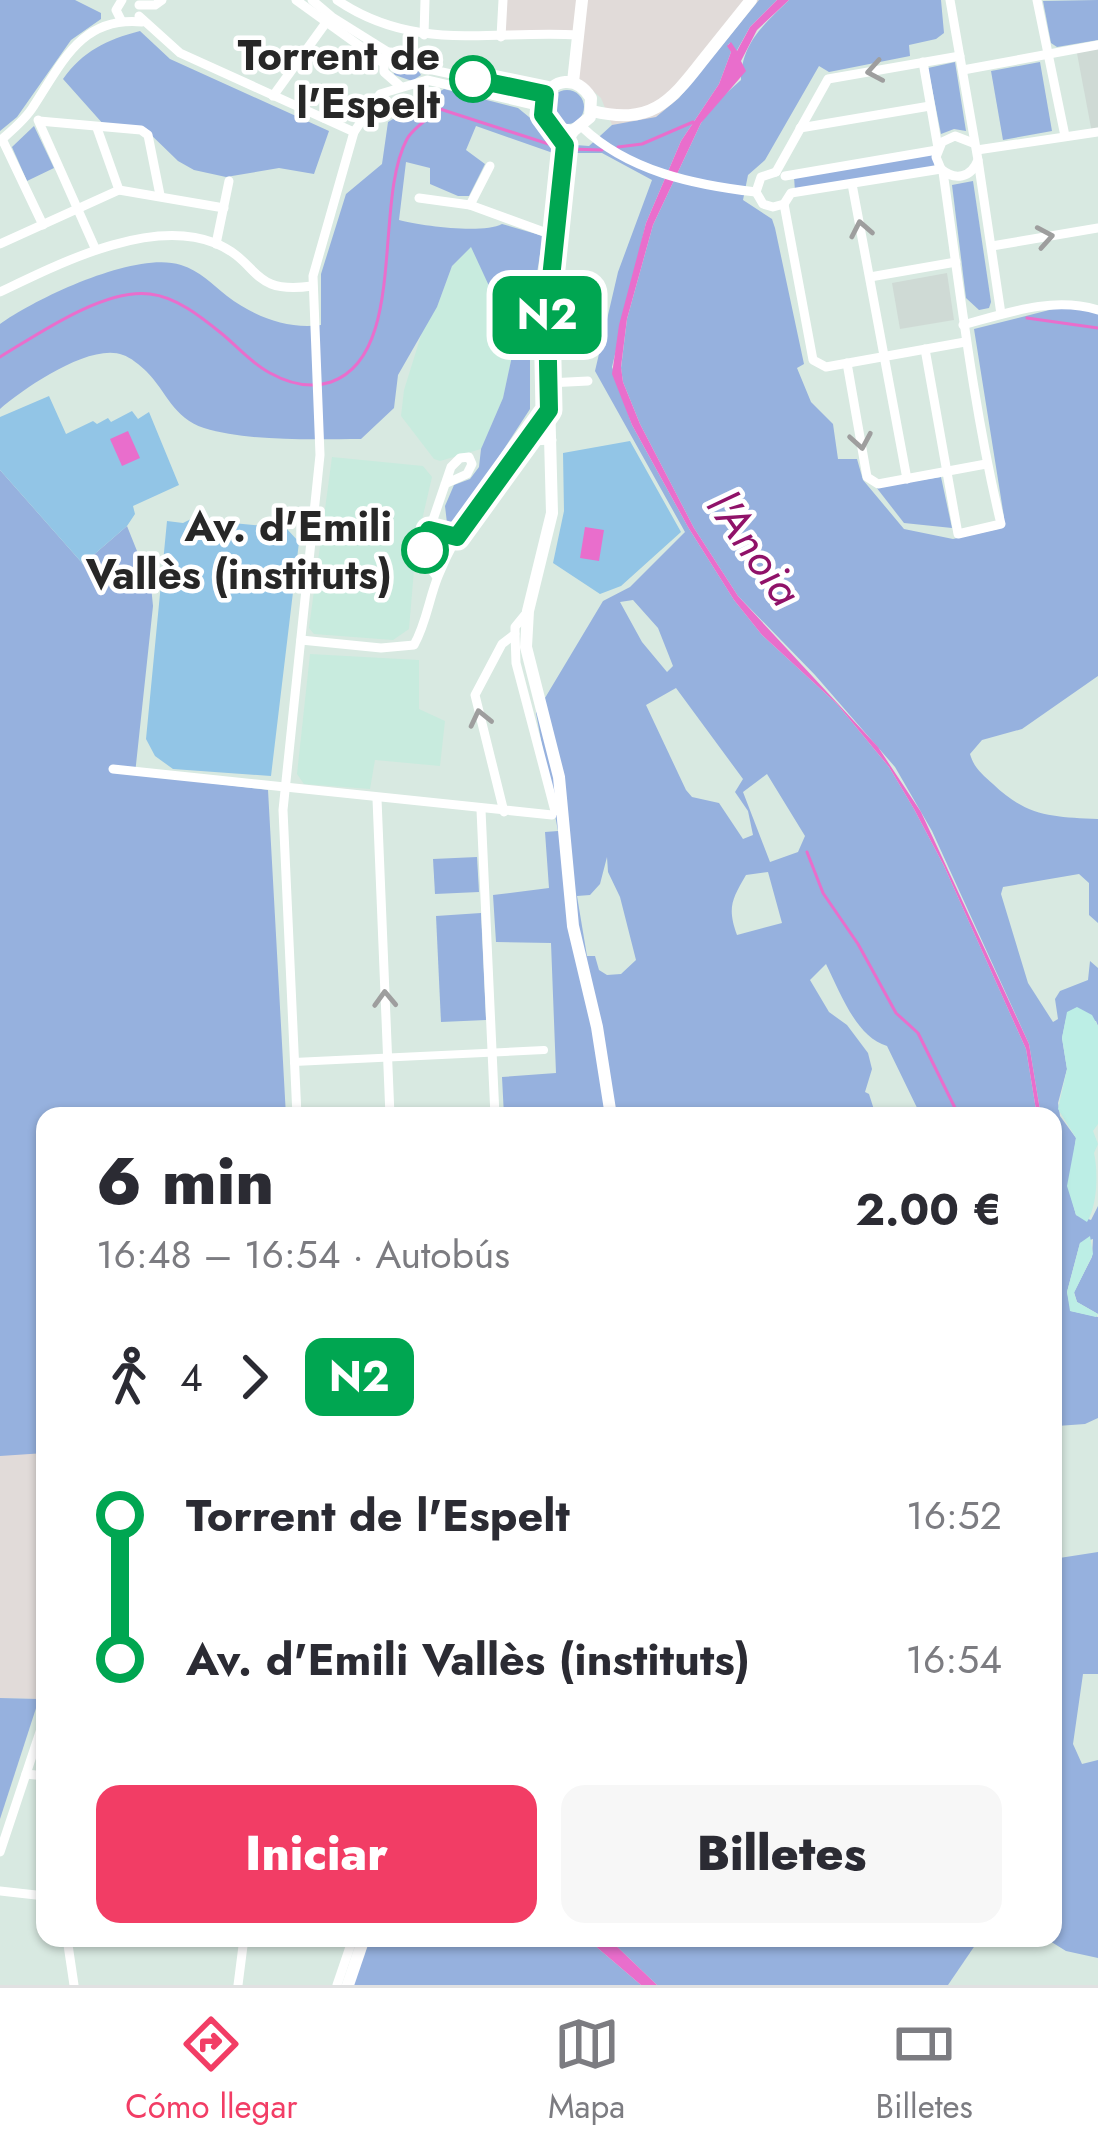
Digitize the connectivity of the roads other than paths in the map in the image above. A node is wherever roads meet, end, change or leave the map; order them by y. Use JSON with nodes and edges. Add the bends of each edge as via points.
{"nodes":[{"id":1,"x":105,"y":0,"type":"edge"},
{"id":2,"x":162,"y":0,"type":"edge"},
{"id":3,"x":296,"y":0,"type":"edge"},
{"id":4,"x":312,"y":0,"type":"edge"},
{"id":5,"x":337,"y":0,"type":"edge"},
{"id":6,"x":425,"y":0,"type":"edge"},
{"id":7,"x":503,"y":0,"type":"edge"},
{"id":8,"x":582,"y":0,"type":"edge"},
{"id":9,"x":751,"y":0,"type":"edge"},
{"id":10,"x":950,"y":0,"type":"edge"},
{"id":11,"x":1037,"y":0,"type":"edge"},
{"id":12,"x":120,"y":3,"type":"edge"},
{"id":13,"x":138,"y":13,"type":"edge"},
{"id":14,"x":121,"y":20,"type":"junction"},
{"id":15,"x":325,"y":24,"type":"junction"},
{"id":16,"x":424,"y":35,"type":"junction"},
{"id":17,"x":578,"y":35,"type":"junction"},
{"id":18,"x":501,"y":37,"type":"junction"},
{"id":19,"x":1098,"y":45,"type":"edge"},
{"id":20,"x":1051,"y":54,"type":"junction"},
{"id":21,"x":960,"y":56,"type":"junction"},
{"id":22,"x":385,"y":62,"type":"junction"},
{"id":23,"x":923,"y":62,"type":"junction"},
{"id":24,"x":963,"y":70,"type":"junction"},
{"id":25,"x":428,"y":74,"type":"junction"},
{"id":26,"x":573,"y":82,"type":"junction"},
{"id":27,"x":400,"y":86,"type":"junction"},
{"id":28,"x":380,"y":94,"type":"junction"},
{"id":29,"x":273,"y":96,"type":"junction"},
{"id":30,"x":543,"y":100,"type":"junction"},
{"id":31,"x":930,"y":106,"type":"junction"},
{"id":32,"x":31,"y":111,"type":"junction"},
{"id":33,"x":592,"y":111,"type":"junction"},
{"id":34,"x":39,"y":121,"type":"junction"},
{"id":35,"x":97,"y":128,"type":"junction"},
{"id":36,"x":800,"y":128,"type":"junction"},
{"id":37,"x":354,"y":132,"type":"junction"},
{"id":38,"x":1098,"y":132,"type":"edge"},
{"id":39,"x":1065,"y":136,"type":"junction"},
{"id":40,"x":570,"y":137,"type":"junction"},
{"id":41,"x":1,"y":140,"type":"edge"},
{"id":42,"x":938,"y":149,"type":"junction"},
{"id":43,"x":976,"y":151,"type":"junction"},
{"id":44,"x":16,"y":165,"type":"junction"},
{"id":45,"x":490,"y":166,"type":"dead end"},
{"id":46,"x":942,"y":170,"type":"junction"},
{"id":47,"x":0,"y":172,"type":"edge"},
{"id":48,"x":780,"y":174,"type":"junction"},
{"id":49,"x":230,"y":181,"type":"dead end"},
{"id":50,"x":853,"y":184,"type":"junction"},
{"id":51,"x":119,"y":190,"type":"junction"},
{"id":52,"x":756,"y":192,"type":"junction"},
{"id":53,"x":791,"y":193,"type":"junction"},
{"id":54,"x":160,"y":196,"type":"junction"},
{"id":55,"x":418,"y":198,"type":"dead end"},
{"id":56,"x":784,"y":204,"type":"junction"},
{"id":57,"x":470,"y":205,"type":"junction"},
{"id":58,"x":224,"y":208,"type":"junction"},
{"id":59,"x":78,"y":209,"type":"junction"},
{"id":60,"x":43,"y":225,"type":"junction"},
{"id":61,"x":1098,"y":228,"type":"edge"},
{"id":62,"x":555,"y":236,"type":"junction"},
{"id":63,"x":0,"y":244,"type":"edge"},
{"id":64,"x":216,"y":244,"type":"junction"},
{"id":65,"x":992,"y":246,"type":"junction"},
{"id":66,"x":95,"y":248,"type":"junction"},
{"id":67,"x":956,"y":262,"type":"junction"},
{"id":68,"x":870,"y":277,"type":"junction"},
{"id":69,"x":312,"y":286,"type":"junction"},
{"id":70,"x":0,"y":292,"type":"edge"},
{"id":71,"x":1098,"y":310,"type":"edge"},
{"id":72,"x":1001,"y":314,"type":"junction"},
{"id":73,"x":963,"y":325,"type":"junction"},
{"id":74,"x":965,"y":342,"type":"junction"},
{"id":75,"x":925,"y":349,"type":"junction"},
{"id":76,"x":885,"y":356,"type":"junction"},
{"id":77,"x":847,"y":363,"type":"junction"},
{"id":78,"x":588,"y":381,"type":"dead end"},
{"id":79,"x":548,"y":383,"type":"junction"},
{"id":80,"x":549,"y":410,"type":"junction"},
{"id":81,"x":551,"y":440,"type":"junction"},
{"id":82,"x":517,"y":455,"type":"junction"},
{"id":83,"x":986,"y":464,"type":"junction"},
{"id":84,"x":946,"y":472,"type":"junction"},
{"id":85,"x":907,"y":479,"type":"junction"},
{"id":86,"x":446,"y":484,"type":"dead end"},
{"id":87,"x":429,"y":530,"type":"junction"},
{"id":88,"x":457,"y":537,"type":"junction"},
{"id":89,"x":437,"y":578,"type":"junction"},
{"id":90,"x":520,"y":633,"type":"junction"},
{"id":91,"x":301,"y":640,"type":"junction"},
{"id":92,"x":113,"y":769,"type":"dead end"},
{"id":93,"x":284,"y":790,"type":"junction"},
{"id":94,"x":377,"y":800,"type":"junction"},
{"id":95,"x":481,"y":810,"type":"junction"},
{"id":96,"x":504,"y":812,"type":"junction"},
{"id":97,"x":559,"y":814,"type":"junction"},
{"id":98,"x":544,"y":1050,"type":"dead end"},
{"id":99,"x":492,"y":1053,"type":"junction"},
{"id":100,"x":387,"y":1058,"type":"junction"},
{"id":101,"x":294,"y":1062,"type":"junction"},
{"id":102,"x":296,"y":1107,"type":"edge"},
{"id":103,"x":390,"y":1107,"type":"edge"},
{"id":104,"x":495,"y":1107,"type":"edge"},
{"id":105,"x":610,"y":1107,"type":"edge"},
{"id":106,"x":36,"y":1744,"type":"edge"},
{"id":107,"x":26,"y":1774,"type":"junction"},
{"id":108,"x":36,"y":1775,"type":"edge"},
{"id":109,"x":0,"y":1852,"type":"edge"},
{"id":110,"x":0,"y":1891,"type":"edge"},
{"id":111,"x":36,"y":1895,"type":"edge"},
{"id":112,"x":68,"y":1947,"type":"edge"},
{"id":113,"x":243,"y":1947,"type":"edge"},
{"id":114,"x":350,"y":1947,"type":"edge"},
{"id":115,"x":361,"y":1947,"type":"edge"},
{"id":116,"x":74,"y":1985,"type":"edge"},
{"id":117,"x":238,"y":1985,"type":"edge"},
{"id":118,"x":338,"y":1985,"type":"edge"},
{"id":119,"x":348,"y":1985,"type":"edge"}],
"edges":[{"from":1,"to":12,"type":"street"},
{"from":2,"to":13,"type":"street"},
{"from":3,"to":15,"type":"street"},
{"from":4,"to":22,"type":"street"},
{"from":5,"to":16,"type":"street","via":[[388,28]]},
{"from":6,"to":16,"type":"street"},
{"from":7,"to":18,"type":"street"},
{"from":8,"to":17,"type":"street"},
{"from":9,"to":33,"type":"street","via":[[665,103],[635,116]]},
{"from":10,"to":21,"type":"street"},
{"from":11,"to":20,"type":"street"},
{"from":12,"to":14,"type":"street"},
{"from":13,"to":14,"type":"street"},
{"from":13,"to":29,"type":"street","via":[[180,53]]},
{"from":14,"to":32,"type":"street","via":[[69,49]]},
{"from":15,"to":22,"type":"street"},
{"from":15,"to":29,"type":"street"},
{"from":16,"to":18,"type":"street"},
{"from":17,"to":18,"type":"street"},
{"from":17,"to":26,"type":"street"},
{"from":19,"to":20,"type":"street"},
{"from":20,"to":24,"type":"street"},
{"from":20,"to":39,"type":"street"},
{"from":21,"to":23,"type":"street"},
{"from":21,"to":24,"type":"street"},
{"from":22,"to":25,"type":"street","via":[[412,53]]},
{"from":22,"to":27,"type":"street"},
{"from":22,"to":28,"type":"street"},
{"from":23,"to":31,"type":"street"},
{"from":23,"to":36,"type":"street","one_way":true,"via":[[828,79]]},
{"from":24,"to":43,"type":"street"},
{"from":25,"to":27,"type":"street"},
{"from":25,"to":30,"type":"street"},
{"from":26,"to":30,"type":"street","via":[[554,85]]},
{"from":26,"to":33,"type":"street","via":[[588,93]]},
{"from":27,"to":28,"type":"street"},
{"from":28,"to":37,"type":"street"},
{"from":29,"to":37,"type":"street"},
{"from":30,"to":40,"type":"street"},
{"from":31,"to":36,"type":"street"},
{"from":31,"to":42,"type":"street"},
{"from":32,"to":34,"type":"street"},
{"from":32,"to":41,"type":"street"},
{"from":33,"to":40,"type":"street"},
{"from":34,"to":35,"type":"street"},
{"from":34,"to":59,"type":"street"},
{"from":35,"to":51,"type":"street"},
{"from":35,"to":54,"type":"street","via":[[148,135]]},
{"from":36,"to":48,"type":"street"},
{"from":37,"to":69,"type":"street"},
{"from":38,"to":39,"type":"street"},
{"from":39,"to":43,"type":"street"},
{"from":40,"to":52,"type":"street","via":[[658,172]]},
{"from":40,"to":62,"type":"street"},
{"from":41,"to":44,"type":"street"},
{"from":42,"to":43,"type":"street","via":[[955,136]]},
{"from":42,"to":46,"type":"street"},
{"from":42,"to":48,"type":"street"},
{"from":43,"to":46,"type":"street","via":[[972,171],[961,177]]},
{"from":43,"to":65,"type":"street"},
{"from":44,"to":47,"type":"street"},
{"from":44,"to":60,"type":"street"},
{"from":45,"to":57,"type":"street"},
{"from":46,"to":50,"type":"street"},
{"from":46,"to":67,"type":"street"},
{"from":48,"to":52,"type":"street","via":[[761,177]]},
{"from":48,"to":53,"type":"street"},
{"from":49,"to":58,"type":"street"},
{"from":50,"to":53,"type":"street"},
{"from":68,"to":50,"type":"street","one_way":true},
{"from":51,"to":54,"type":"street"},
{"from":51,"to":59,"type":"street"},
{"from":52,"to":56,"type":"street","via":[[767,206]]},
{"from":53,"to":56,"type":"street"},
{"from":54,"to":58,"type":"street"},
{"from":55,"to":57,"type":"street"},
{"from":56,"to":77,"type":"street","via":[[812,360]]},
{"from":57,"to":62,"type":"street"},
{"from":58,"to":64,"type":"street"},
{"from":59,"to":60,"type":"street"},
{"from":59,"to":66,"type":"street"},
{"from":60,"to":63,"type":"street"},
{"from":65,"to":61,"type":"street","one_way":true},
{"from":62,"to":79,"type":"street"},
{"from":64,"to":66,"type":"street","via":[[182,238]]},
{"from":64,"to":69,"type":"street","via":[[271,286]]},
{"from":65,"to":72,"type":"street"},
{"from":66,"to":70,"type":"street"},
{"from":67,"to":68,"type":"street"},
{"from":67,"to":73,"type":"street"},
{"from":68,"to":76,"type":"street"},
{"from":69,"to":91,"type":"street","via":[[320,444]]},
{"from":71,"to":72,"type":"street","via":[[1075,303]]},
{"from":72,"to":73,"type":"street"},
{"from":73,"to":74,"type":"street"},
{"from":74,"to":75,"type":"street"},
{"from":74,"to":83,"type":"street"},
{"from":75,"to":76,"type":"street"},
{"from":75,"to":84,"type":"street"},
{"from":76,"to":77,"type":"street"},
{"from":76,"to":85,"type":"street"},
{"from":77,"to":85,"type":"street","one_way":true,"via":[[867,477],[878,484]]},
{"from":78,"to":79,"type":"street"},
{"from":79,"to":80,"type":"street"},
{"from":80,"to":81,"type":"street"},
{"from":80,"to":82,"type":"street"},
{"from":81,"to":82,"type":"street","via":[[531,441]]},
{"from":81,"to":90,"type":"street","via":[[551,525]]},
{"from":82,"to":88,"type":"street"},
{"from":83,"to":84,"type":"street"},
{"from":83,"to":84,"type":"street","via":[[1001,524],[958,534]]},
{"from":84,"to":85,"type":"street"},
{"from":86,"to":87,"type":"street"},
{"from":87,"to":88,"type":"street"},
{"from":87,"to":89,"type":"street","via":[[425,562]]},
{"from":88,"to":89,"type":"street"},
{"from":89,"to":91,"type":"street","via":[[414,645]]},
{"from":96,"to":90,"type":"street","one_way":true,"via":[[475,695],[502,644]]},
{"from":90,"to":97,"type":"street"},
{"from":91,"to":93,"type":"street"},
{"from":92,"to":93,"type":"street"},
{"from":93,"to":94,"type":"street"},
{"from":93,"to":101,"type":"street"},
{"from":94,"to":95,"type":"street"},
{"from":100,"to":94,"type":"street","one_way":true},
{"from":95,"to":96,"type":"street"},
{"from":95,"to":99,"type":"street"},
{"from":96,"to":97,"type":"street"},
{"from":97,"to":105,"type":"street","via":[[572,926]]},
{"from":98,"to":99,"type":"street"},
{"from":99,"to":100,"type":"street"},
{"from":99,"to":104,"type":"street"},
{"from":100,"to":101,"type":"street"},
{"from":100,"to":103,"type":"street"},
{"from":101,"to":102,"type":"street"},
{"from":106,"to":107,"type":"street"},
{"from":107,"to":108,"type":"street"},
{"from":107,"to":109,"type":"street"},
{"from":110,"to":111,"type":"street"},
{"from":112,"to":116,"type":"street"},
{"from":113,"to":117,"type":"street"},
{"from":114,"to":118,"type":"street"},
{"from":115,"to":119,"type":"street"}]}
